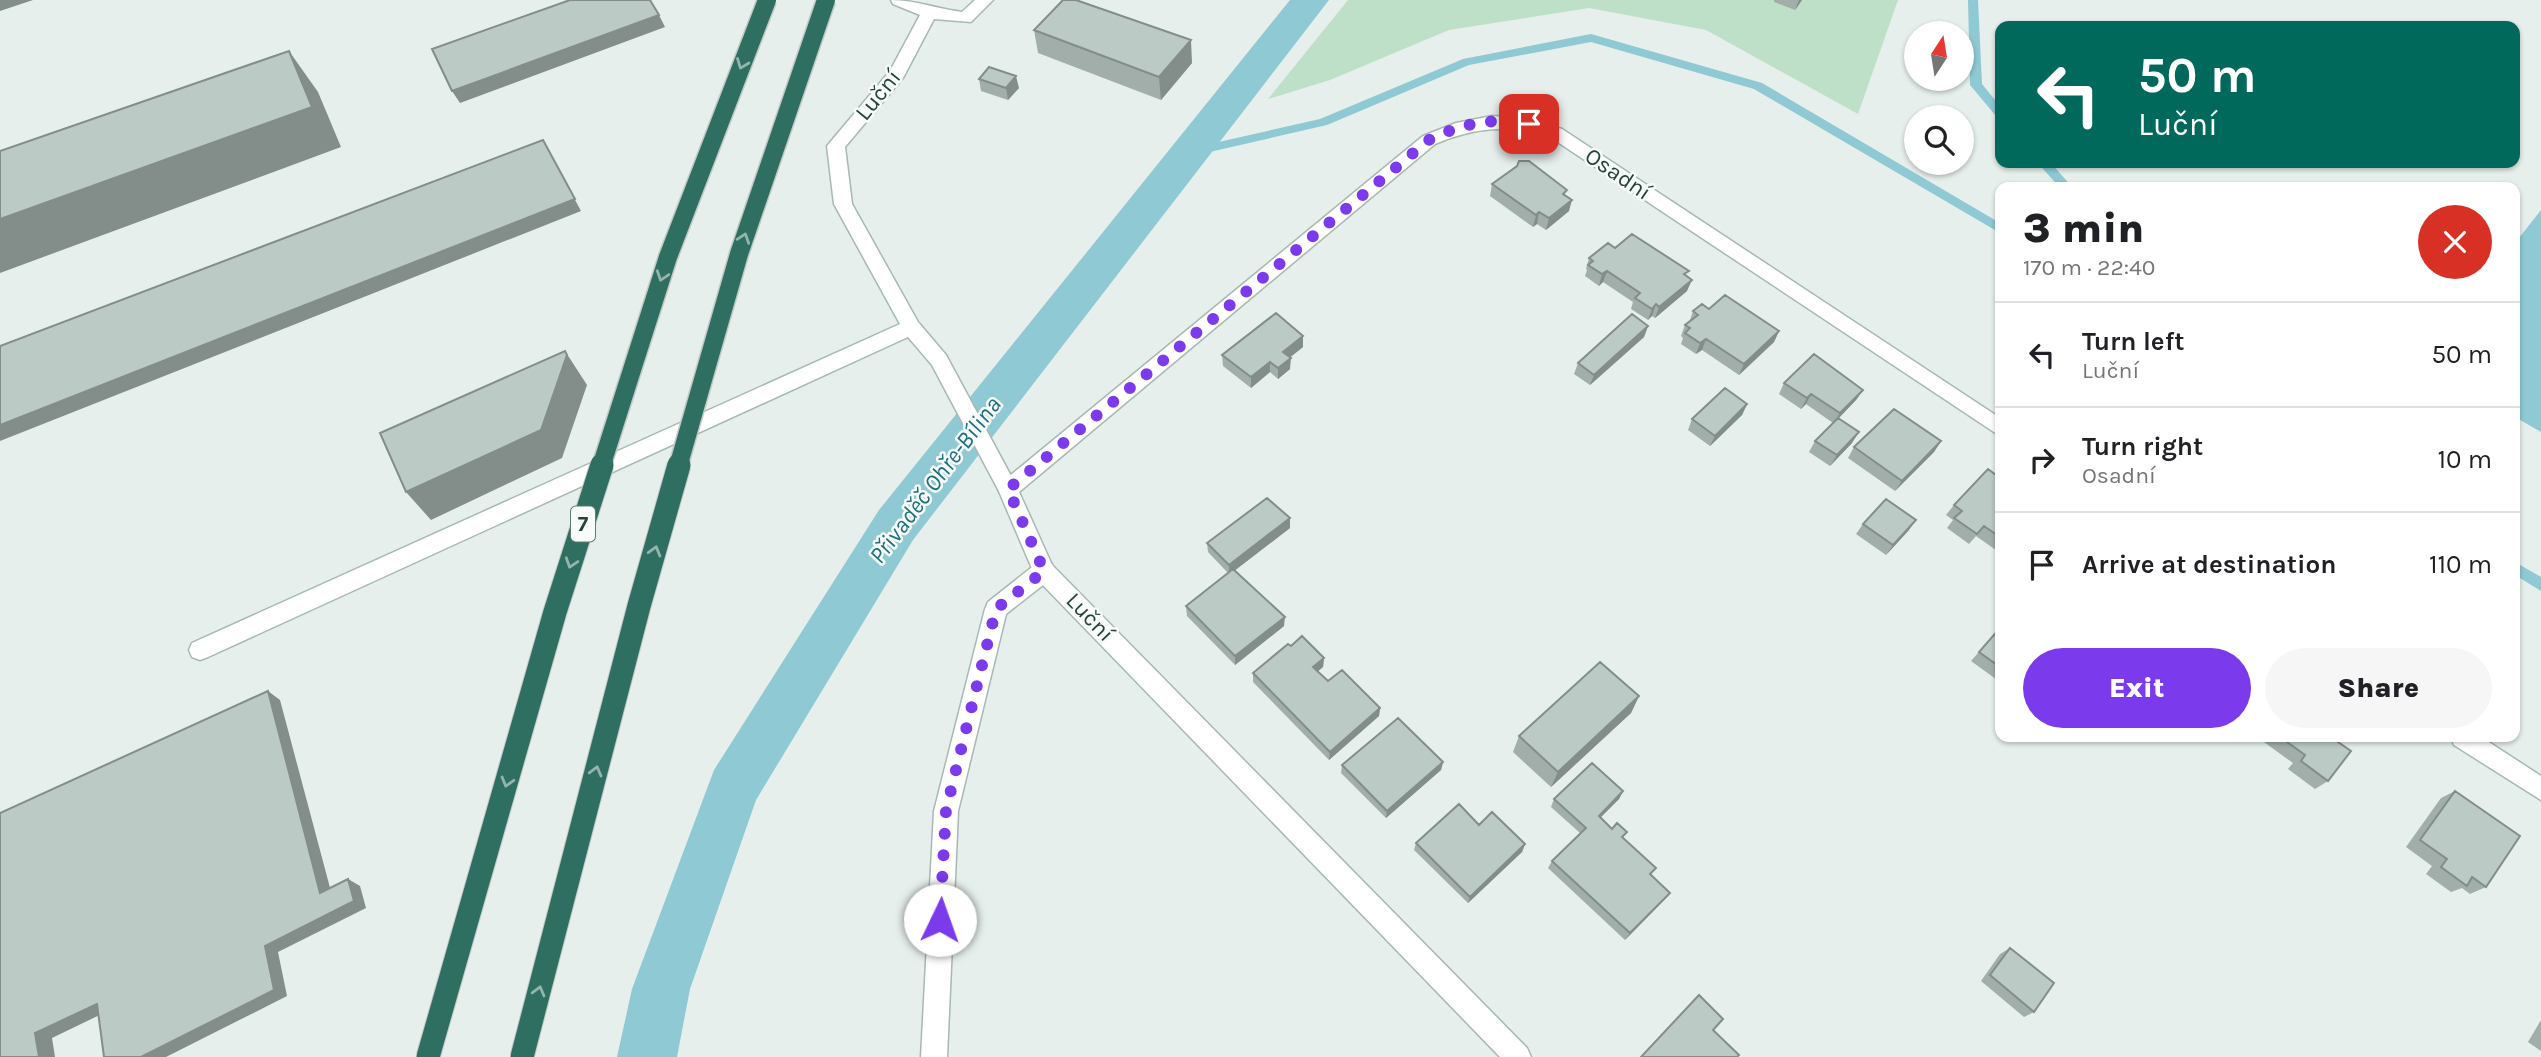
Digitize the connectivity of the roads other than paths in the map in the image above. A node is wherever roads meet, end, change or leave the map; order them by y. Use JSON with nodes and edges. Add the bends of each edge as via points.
{"nodes":[{"id":1,"x":767,"y":0,"type":"edge"},
{"id":2,"x":826,"y":0,"type":"edge"},
{"id":3,"x":899,"y":0,"type":"edge"},
{"id":4,"x":985,"y":0,"type":"edge"},
{"id":5,"x":929,"y":13,"type":"junction"},
{"id":6,"x":911,"y":327,"type":"junction"},
{"id":7,"x":1995,"y":425,"type":"edge"},
{"id":8,"x":1008,"y":489,"type":"junction"},
{"id":9,"x":1044,"y":571,"type":"junction"},
{"id":10,"x":200,"y":650,"type":"dead end"},
{"id":11,"x":2470,"y":742,"type":"edge"},
{"id":12,"x":2541,"y":789,"type":"edge"},
{"id":13,"x":428,"y":1057,"type":"edge"},
{"id":14,"x":523,"y":1057,"type":"edge"},
{"id":15,"x":934,"y":1057,"type":"edge"},
{"id":16,"x":1518,"y":1057,"type":"edge"}],
"edges":[{"from":1,"to":13,"type":"highway","number":"7","one_way":true,"bridge":true,"via":[[668,257],[555,612]]},
{"from":14,"to":2,"type":"highway","one_way":true,"bridge":true,"via":[[639,606],[735,267]]},
{"from":3,"to":5,"type":"street"},
{"from":4,"to":5,"type":"street","via":[[965,18]]},
{"from":5,"to":6,"type":"street","name":"Luční","via":[[897,74],[836,146],[843,204]]},
{"from":6,"to":8,"type":"street","name":"Luční","via":[[939,360]]},
{"from":6,"to":10,"type":"street"},
{"from":7,"to":8,"type":"street","name":"Osadní","via":[[1556,134],[1503,120],[1460,125],[1429,140]]},
{"from":8,"to":9,"type":"street","name":"Luční"},
{"from":9,"to":15,"type":"street","via":[[996,609],[946,810]]},
{"from":9,"to":16,"type":"street","name":"Luční"},
{"from":11,"to":12,"type":"street"}]}
